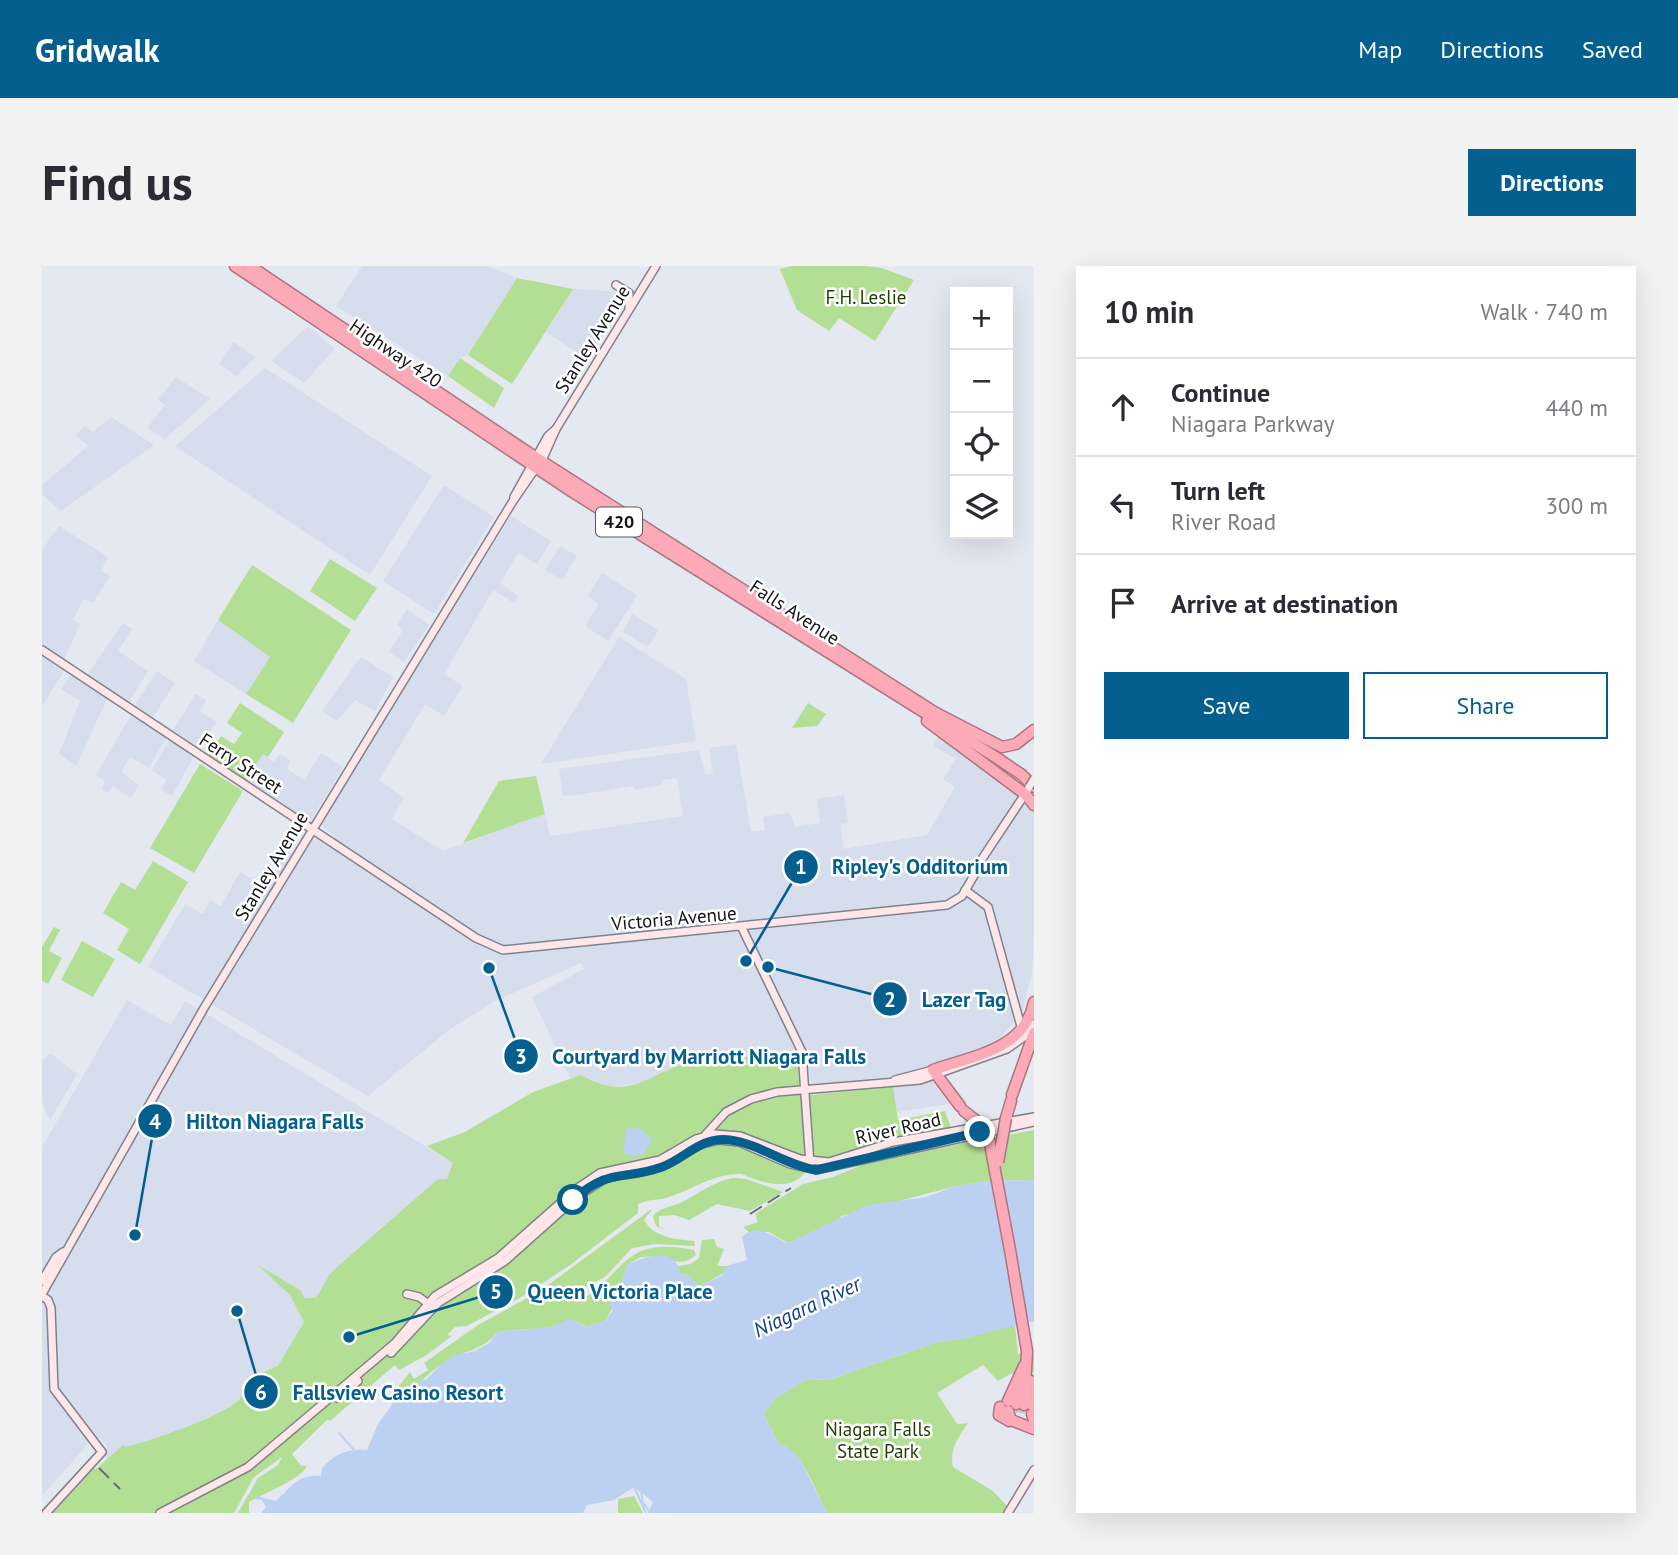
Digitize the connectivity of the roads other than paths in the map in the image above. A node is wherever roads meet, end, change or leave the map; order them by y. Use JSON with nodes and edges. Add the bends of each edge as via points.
{"nodes":[{"id":1,"x":235,"y":266,"type":"edge"},
{"id":2,"x":250,"y":266,"type":"edge"},
{"id":3,"x":656,"y":266,"type":"edge"},
{"id":4,"x":616,"y":285,"type":"dead end"},
{"id":5,"x":628,"y":311,"type":"junction"},
{"id":6,"x":536,"y":464,"type":"junction"},
{"id":7,"x":42,"y":650,"type":"edge"},
{"id":8,"x":935,"y":713,"type":"junction"},
{"id":9,"x":1034,"y":730,"type":"edge"},
{"id":10,"x":1031,"y":786,"type":"edge"},
{"id":11,"x":1034,"y":805,"type":"edge"},
{"id":12,"x":311,"y":828,"type":"junction"},
{"id":13,"x":965,"y":890,"type":"junction"},
{"id":14,"x":741,"y":928,"type":"junction"},
{"id":15,"x":494,"y":947,"type":"joint"},
{"id":16,"x":1034,"y":1002,"type":"edge"},
{"id":17,"x":1016,"y":1009,"type":"junction"},
{"id":18,"x":1034,"y":1024,"type":"edge"},
{"id":19,"x":1034,"y":1033,"type":"edge"},
{"id":20,"x":1023,"y":1034,"type":"junction"},
{"id":21,"x":1034,"y":1046,"type":"edge"},
{"id":22,"x":988,"y":1051,"type":"junction"},
{"id":23,"x":1024,"y":1061,"type":"junction"},
{"id":24,"x":934,"y":1072,"type":"junction"},
{"id":25,"x":806,"y":1089,"type":"junction"},
{"id":26,"x":734,"y":1107,"type":"junction"},
{"id":27,"x":1034,"y":1119,"type":"edge"},
{"id":28,"x":730,"y":1135,"type":"junction"},
{"id":29,"x":696,"y":1139,"type":"junction"},
{"id":30,"x":810,"y":1165,"type":"junction"},
{"id":31,"x":64,"y":1252,"type":"junction"},
{"id":32,"x":42,"y":1281,"type":"edge"},
{"id":33,"x":42,"y":1295,"type":"edge"},
{"id":34,"x":430,"y":1306,"type":"junction"},
{"id":35,"x":418,"y":1315,"type":"junction"},
{"id":36,"x":1027,"y":1371,"type":"edge"},
{"id":37,"x":1034,"y":1394,"type":"edge"},
{"id":38,"x":1021,"y":1413,"type":"edge"},
{"id":39,"x":1034,"y":1470,"type":"edge"},
{"id":40,"x":46,"y":1513,"type":"edge"},
{"id":41,"x":160,"y":1513,"type":"edge"},
{"id":42,"x":166,"y":1513,"type":"edge"},
{"id":43,"x":1008,"y":1513,"type":"edge"}],
"edges":[{"from":1,"to":6,"type":"highway","name":"Highway 420","number":"420"},
{"from":2,"to":6,"type":"highway","name":"Highway 420","number":"420"},
{"from":3,"to":5,"type":"main road","name":"Stanley Avenue"},
{"from":4,"to":5,"type":"main road","via":[[630,294]]},
{"from":5,"to":6,"type":"main road","name":"Stanley Avenue"},
{"from":6,"to":8,"type":"highway","name":"Falls Avenue","number":"420"},
{"from":6,"to":10,"type":"highway","name":"Falls Avenue","number":"420","via":[[1014,769]]},
{"from":6,"to":12,"type":"main road","name":"Stanley Avenue"},
{"from":7,"to":12,"type":"main road","name":"Ferry Street"},
{"from":8,"to":9,"type":"highway","via":[[1002,747],[1016,744]]},
{"from":8,"to":10,"type":"highway","name":"Falls Avenue","number":"420","via":[[1017,766]]},
{"from":10,"to":11,"type":"highway"},
{"from":10,"to":13,"type":"main road"},
{"from":12,"to":15,"type":"main road","name":"Ferry Street"},
{"from":12,"to":31,"type":"main road","name":"Stanley Avenue"},
{"from":13,"to":14,"type":"main road","name":"Victoria Avenue","via":[[954,902],[940,905]]},
{"from":13,"to":17,"type":"main road","via":[[988,907]]},
{"from":14,"to":15,"type":"main road","name":"Victoria Avenue","via":[[509,951]]},
{"from":14,"to":25,"type":"main road","via":[[799,1043]]},
{"from":16,"to":20,"type":"highway"},
{"from":17,"to":20,"type":"main road"},
{"from":17,"to":22,"type":"main road","via":[[1013,1031]]},
{"from":18,"to":20,"type":"main road"},
{"from":19,"to":23,"type":"highway"},
{"from":20,"to":22,"type":"highway"},
{"from":20,"to":24,"type":"main road","via":[[1011,1047],[981,1060]]},
{"from":21,"to":23,"type":"highway"},
{"from":22,"to":24,"type":"highway"},
{"from":23,"to":36,"type":"highway","bridge":true,"via":[[998,1158]]},
{"from":24,"to":25,"type":"main road","via":[[874,1084]]},
{"from":24,"to":36,"type":"highway","bridge":true,"via":[[989,1139]]},
{"from":25,"to":26,"type":"main road","via":[[769,1094]]},
{"from":25,"to":30,"type":"main road"},
{"from":26,"to":28,"type":"main road","via":[[721,1124]]},
{"from":26,"to":29,"type":"main road","via":[[709,1133]]},
{"from":27,"to":30,"type":"main road","name":"River Road","via":[[893,1142]]},
{"from":28,"to":29,"type":"main road"},
{"from":28,"to":30,"type":"main road"},
{"from":29,"to":34,"type":"main road","via":[[660,1160],[614,1168],[591,1178],[498,1258],[447,1287]]},
{"from":30,"to":34,"type":"main road","via":[[719,1140],[698,1145],[660,1167],[606,1178],[584,1191],[505,1261]]},
{"from":31,"to":32,"type":"main road","name":"Stanley Avenue"},
{"from":31,"to":33,"type":"main road","name":"Stanley Avenue"},
{"from":33,"to":40,"type":"main road","via":[[51,1308],[52,1376],[59,1397],[91,1438],[92,1450],[84,1470]]},
{"from":34,"to":35,"type":"main road"},
{"from":34,"to":35,"type":"main road","via":[[410,1295],[419,1303]]},
{"from":34,"to":42,"type":"main road","via":[[402,1344],[250,1470]]},
{"from":35,"to":41,"type":"main road","via":[[395,1343],[250,1465]]},
{"from":36,"to":37,"type":"highway"},
{"from":36,"to":38,"type":"highway"},
{"from":36,"to":38,"type":"highway"},
{"from":39,"to":43,"type":"main road"}]}
